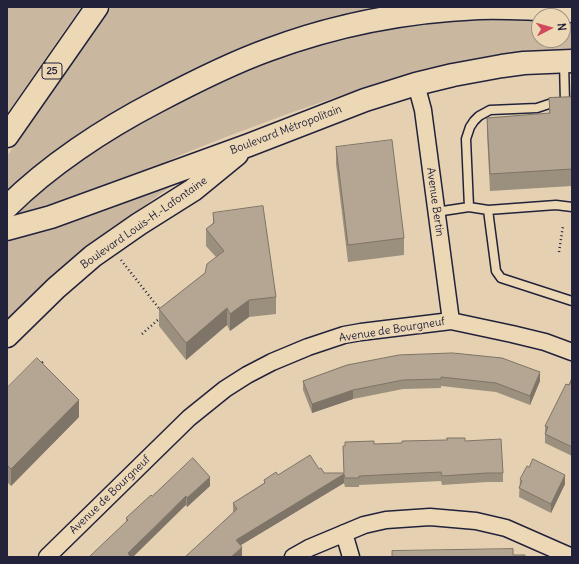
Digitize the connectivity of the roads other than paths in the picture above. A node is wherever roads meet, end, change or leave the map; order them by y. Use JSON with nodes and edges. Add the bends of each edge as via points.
{"nodes":[{"id":1,"x":97,"y":7,"type":"edge"},
{"id":2,"x":572,"y":11,"type":"edge"},
{"id":3,"x":568,"y":61,"type":"edge"},
{"id":4,"x":416,"y":84,"type":"junction"},
{"id":5,"x":569,"y":102,"type":"edge"},
{"id":6,"x":7,"y":136,"type":"edge"},
{"id":7,"x":249,"y":145,"type":"junction"},
{"id":8,"x":7,"y":207,"type":"edge"},
{"id":9,"x":469,"y":207,"type":"junction"},
{"id":10,"x":572,"y":207,"type":"edge"},
{"id":11,"x":488,"y":210,"type":"junction"},
{"id":12,"x":436,"y":212,"type":"junction"},
{"id":13,"x":7,"y":229,"type":"edge"},
{"id":14,"x":572,"y":302,"type":"edge"},
{"id":15,"x":451,"y":320,"type":"junction"},
{"id":16,"x":7,"y":336,"type":"edge"},
{"id":17,"x":572,"y":352,"type":"edge"},
{"id":18,"x":344,"y":533,"type":"junction"},
{"id":19,"x":47,"y":557,"type":"edge"},
{"id":20,"x":292,"y":557,"type":"edge"},
{"id":21,"x":351,"y":557,"type":"edge"},
{"id":22,"x":572,"y":557,"type":"edge"}],
"edges":[{"from":1,"to":6,"type":"main road","number":"25"},
{"from":2,"to":8,"type":"main road","via":[[480,8],[425,12],[369,21],[268,49],[170,94],[113,127],[51,169]]},
{"from":3,"to":4,"type":"main road","name":"Boulevard Métropolitain","via":[[524,63]]},
{"from":3,"to":5,"type":"lane"},
{"from":4,"to":7,"type":"main road","name":"Boulevard Métropolitain","via":[[365,100]]},
{"from":4,"to":12,"type":"street","name":"Avenue Bertin"},
{"from":5,"to":9,"type":"lane","via":[[552,103],[537,108],[490,110],[474,121],[466,139]]},
{"from":7,"to":13,"type":"main road","name":"Boulevard Métropolitain","via":[[51,217]]},
{"from":7,"to":16,"type":"main road","name":"Boulevard Louis-H.-Lafontaine","via":[[193,190],[93,256]]},
{"from":9,"to":11,"type":"lane"},
{"from":9,"to":12,"type":"lane"},
{"from":10,"to":11,"type":"lane","via":[[556,205]]},
{"from":11,"to":14,"type":"lane","via":[[496,271],[501,278]]},
{"from":12,"to":15,"type":"street","name":"Avenue Bertin"},
{"from":15,"to":17,"type":"street","name":"Avenue de Bourgneuf","via":[[545,342]]},
{"from":15,"to":19,"type":"street","name":"Avenue de Bourgneuf","via":[[344,335],[288,354],[248,375],[225,389],[189,418]]},
{"from":18,"to":20,"type":"street"},
{"from":18,"to":21,"type":"street"},
{"from":18,"to":22,"type":"street","via":[[393,519],[461,519],[506,528]]}]}
